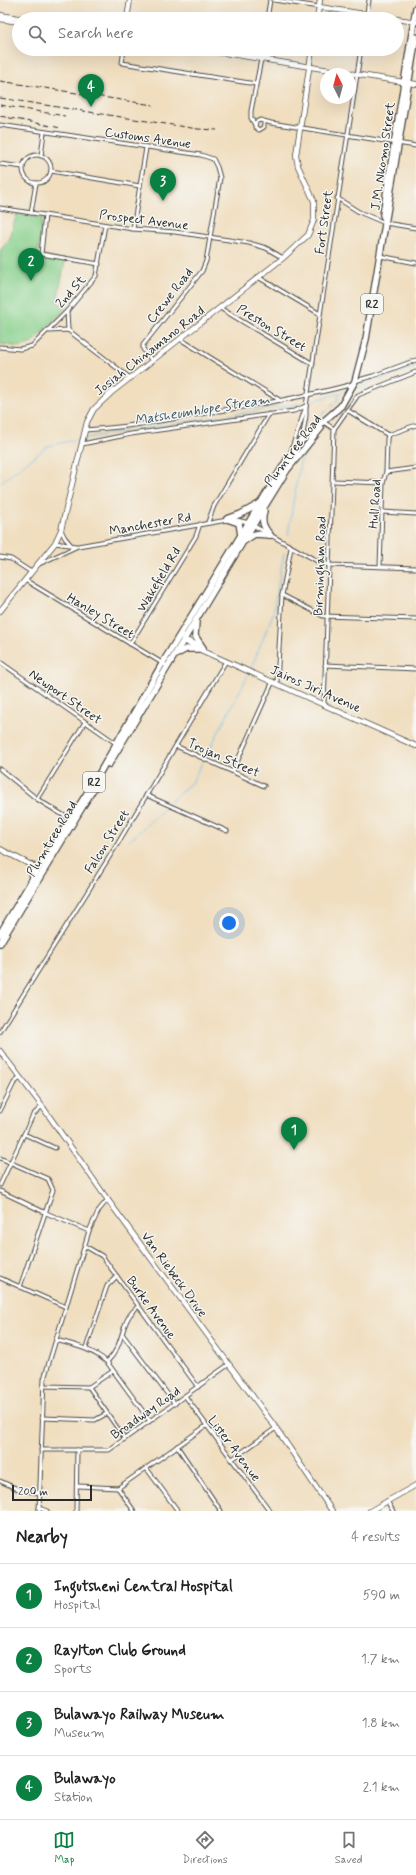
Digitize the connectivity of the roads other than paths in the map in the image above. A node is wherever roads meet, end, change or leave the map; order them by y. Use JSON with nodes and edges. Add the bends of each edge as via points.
{"nodes":[{"id":1,"x":130,"y":0,"type":"edge"},
{"id":2,"x":270,"y":0,"type":"edge"},
{"id":3,"x":274,"y":0,"type":"edge"},
{"id":4,"x":320,"y":0,"type":"edge"},
{"id":5,"x":369,"y":0,"type":"edge"},
{"id":6,"x":319,"y":6,"type":"junction"},
{"id":7,"x":416,"y":8,"type":"edge"},
{"id":8,"x":128,"y":12,"type":"edge"},
{"id":9,"x":268,"y":12,"type":"edge"},
{"id":10,"x":318,"y":12,"type":"edge"},
{"id":11,"x":347,"y":12,"type":"edge"},
{"id":12,"x":367,"y":12,"type":"edge"},
{"id":13,"x":0,"y":15,"type":"edge"},
{"id":14,"x":12,"y":17,"type":"edge"},
{"id":15,"x":0,"y":19,"type":"edge"},
{"id":16,"x":12,"y":21,"type":"edge"},
{"id":17,"x":413,"y":21,"type":"edge"},
{"id":18,"x":416,"y":37,"type":"edge"},
{"id":19,"x":123,"y":56,"type":"edge"},
{"id":20,"x":254,"y":56,"type":"edge"},
{"id":21,"x":258,"y":56,"type":"edge"},
{"id":22,"x":311,"y":56,"type":"edge"},
{"id":23,"x":360,"y":56,"type":"edge"},
{"id":24,"x":262,"y":57,"type":"junction"},
{"id":25,"x":310,"y":66,"type":"junction"},
{"id":26,"x":357,"y":74,"type":"junction"},
{"id":27,"x":406,"y":82,"type":"junction"},
{"id":28,"x":256,"y":84,"type":"junction"},
{"id":29,"x":416,"y":84,"type":"edge"},
{"id":30,"x":251,"y":111,"type":"junction"},
{"id":31,"x":259,"y":120,"type":"junction"},
{"id":32,"x":264,"y":122,"type":"junction"},
{"id":33,"x":271,"y":123,"type":"junction"},
{"id":34,"x":255,"y":125,"type":"junction"},
{"id":35,"x":0,"y":126,"type":"edge"},
{"id":36,"x":264,"y":127,"type":"junction"},
{"id":37,"x":300,"y":128,"type":"junction"},
{"id":38,"x":44,"y":132,"type":"junction"},
{"id":39,"x":347,"y":135,"type":"junction"},
{"id":40,"x":397,"y":143,"type":"junction"},
{"id":41,"x":416,"y":146,"type":"edge"},
{"id":42,"x":146,"y":148,"type":"junction"},
{"id":43,"x":40,"y":156,"type":"junction"},
{"id":44,"x":0,"y":164,"type":"edge"},
{"id":45,"x":23,"y":167,"type":"junction"},
{"id":46,"x":50,"y":171,"type":"junction"},
{"id":47,"x":36,"y":183,"type":"junction"},
{"id":48,"x":140,"y":186,"type":"junction"},
{"id":49,"x":337,"y":198,"type":"junction"},
{"id":50,"x":0,"y":208,"type":"edge"},
{"id":51,"x":31,"y":213,"type":"junction"},
{"id":52,"x":45,"y":216,"type":"junction"},
{"id":53,"x":385,"y":221,"type":"junction"},
{"id":54,"x":105,"y":225,"type":"junction"},
{"id":55,"x":416,"y":228,"type":"edge"},
{"id":56,"x":133,"y":229,"type":"junction"},
{"id":57,"x":210,"y":237,"type":"junction"},
{"id":58,"x":380,"y":256,"type":"junction"},
{"id":59,"x":283,"y":258,"type":"junction"},
{"id":60,"x":416,"y":263,"type":"edge"},
{"id":61,"x":99,"y":264,"type":"junction"},
{"id":62,"x":258,"y":277,"type":"junction"},
{"id":63,"x":220,"y":308,"type":"junction"},
{"id":64,"x":67,"y":310,"type":"junction"},
{"id":65,"x":320,"y":314,"type":"junction"},
{"id":66,"x":68,"y":330,"type":"junction"},
{"id":67,"x":47,"y":332,"type":"junction"},
{"id":68,"x":180,"y":338,"type":"junction"},
{"id":69,"x":0,"y":347,"type":"edge"},
{"id":70,"x":416,"y":360,"type":"edge"},
{"id":71,"x":152,"y":361,"type":"junction"},
{"id":72,"x":313,"y":364,"type":"junction"},
{"id":73,"x":416,"y":372,"type":"edge"},
{"id":74,"x":130,"y":378,"type":"junction"},
{"id":75,"x":354,"y":384,"type":"junction"},
{"id":76,"x":308,"y":397,"type":"junction"},
{"id":77,"x":281,"y":401,"type":"junction"},
{"id":78,"x":306,"y":406,"type":"junction"},
{"id":79,"x":347,"y":410,"type":"junction"},
{"id":80,"x":269,"y":414,"type":"junction"},
{"id":81,"x":332,"y":416,"type":"junction"},
{"id":82,"x":325,"y":423,"type":"junction"},
{"id":83,"x":416,"y":425,"type":"edge"},
{"id":84,"x":334,"y":429,"type":"junction"},
{"id":85,"x":84,"y":433,"type":"junction"},
{"id":86,"x":388,"y":435,"type":"junction"},
{"id":87,"x":302,"y":440,"type":"junction"},
{"id":88,"x":82,"y":444,"type":"junction"},
{"id":89,"x":287,"y":460,"type":"junction"},
{"id":90,"x":416,"y":468,"type":"edge"},
{"id":91,"x":287,"y":470,"type":"junction"},
{"id":92,"x":386,"y":472,"type":"junction"},
{"id":93,"x":333,"y":481,"type":"junction"},
{"id":94,"x":383,"y":483,"type":"junction"},
{"id":95,"x":263,"y":505,"type":"junction"},
{"id":96,"x":383,"y":512,"type":"junction"},
{"id":97,"x":416,"y":514,"type":"edge"},
{"id":98,"x":226,"y":519,"type":"junction"},
{"id":99,"x":208,"y":522,"type":"junction"},
{"id":100,"x":200,"y":524,"type":"junction"},
{"id":101,"x":251,"y":524,"type":"junction"},
{"id":102,"x":61,"y":530,"type":"junction"},
{"id":103,"x":241,"y":535,"type":"junction"},
{"id":104,"x":270,"y":535,"type":"junction"},
{"id":105,"x":242,"y":542,"type":"junction"},
{"id":106,"x":55,"y":543,"type":"junction"},
{"id":107,"x":71,"y":546,"type":"junction"},
{"id":108,"x":78,"y":546,"type":"junction"},
{"id":109,"x":292,"y":548,"type":"junction"},
{"id":110,"x":0,"y":557,"type":"edge"},
{"id":111,"x":39,"y":564,"type":"junction"},
{"id":112,"x":329,"y":565,"type":"junction"},
{"id":113,"x":380,"y":566,"type":"junction"},
{"id":114,"x":416,"y":568,"type":"edge"},
{"id":115,"x":32,"y":572,"type":"junction"},
{"id":116,"x":25,"y":580,"type":"junction"},
{"id":117,"x":282,"y":595,"type":"junction"},
{"id":118,"x":0,"y":611,"type":"edge"},
{"id":119,"x":327,"y":617,"type":"junction"},
{"id":120,"x":196,"y":619,"type":"junction"},
{"id":121,"x":416,"y":619,"type":"edge"},
{"id":122,"x":183,"y":630,"type":"junction"},
{"id":123,"x":183,"y":639,"type":"junction"},
{"id":124,"x":175,"y":643,"type":"junction"},
{"id":125,"x":130,"y":644,"type":"junction"},
{"id":126,"x":203,"y":650,"type":"junction"},
{"id":127,"x":172,"y":658,"type":"junction"},
{"id":128,"x":227,"y":660,"type":"junction"},
{"id":129,"x":0,"y":662,"type":"edge"},
{"id":130,"x":165,"y":665,"type":"junction"},
{"id":131,"x":325,"y":665,"type":"junction"},
{"id":132,"x":416,"y":669,"type":"edge"},
{"id":133,"x":275,"y":682,"type":"junction"},
{"id":134,"x":324,"y":705,"type":"junction"},
{"id":135,"x":85,"y":722,"type":"junction"},
{"id":136,"x":118,"y":745,"type":"junction"},
{"id":137,"x":176,"y":746,"type":"junction"},
{"id":138,"x":416,"y":746,"type":"edge"},
{"id":139,"x":0,"y":769,"type":"edge"},
{"id":140,"x":233,"y":772,"type":"junction"},
{"id":141,"x":264,"y":786,"type":"dead end"},
{"id":142,"x":146,"y":795,"type":"junction"},
{"id":143,"x":37,"y":799,"type":"junction"},
{"id":144,"x":72,"y":820,"type":"junction"},
{"id":145,"x":227,"y":831,"type":"dead end"},
{"id":146,"x":0,"y":849,"type":"edge"},
{"id":147,"x":46,"y":862,"type":"junction"},
{"id":148,"x":32,"y":864,"type":"junction"},
{"id":149,"x":39,"y":868,"type":"junction"},
{"id":150,"x":40,"y":878,"type":"junction"},
{"id":151,"x":32,"y":879,"type":"junction"},
{"id":152,"x":0,"y":934,"type":"edge"},
{"id":153,"x":0,"y":944,"type":"edge"},
{"id":154,"x":0,"y":1032,"type":"edge"},
{"id":155,"x":0,"y":1051,"type":"edge"},
{"id":156,"x":20,"y":1078,"type":"junction"},
{"id":157,"x":42,"y":1106,"type":"junction"},
{"id":158,"x":0,"y":1111,"type":"edge"},
{"id":159,"x":24,"y":1134,"type":"junction"},
{"id":160,"x":55,"y":1148,"type":"dead end"},
{"id":161,"x":0,"y":1158,"type":"edge"},
{"id":162,"x":11,"y":1163,"type":"junction"},
{"id":163,"x":0,"y":1185,"type":"edge"},
{"id":164,"x":0,"y":1191,"type":"edge"},
{"id":165,"x":108,"y":1199,"type":"junction"},
{"id":166,"x":46,"y":1213,"type":"junction"},
{"id":167,"x":89,"y":1232,"type":"junction"},
{"id":168,"x":85,"y":1246,"type":"junction"},
{"id":169,"x":117,"y":1276,"type":"junction"},
{"id":170,"x":0,"y":1278,"type":"edge"},
{"id":171,"x":20,"y":1287,"type":"junction"},
{"id":172,"x":139,"y":1306,"type":"junction"},
{"id":173,"x":66,"y":1307,"type":"junction"},
{"id":174,"x":123,"y":1335,"type":"junction"},
{"id":175,"x":56,"y":1340,"type":"junction"},
{"id":176,"x":86,"y":1348,"type":"junction"},
{"id":177,"x":107,"y":1362,"type":"junction"},
{"id":178,"x":228,"y":1365,"type":"junction"},
{"id":179,"x":113,"y":1371,"type":"junction"},
{"id":180,"x":43,"y":1386,"type":"junction"},
{"id":181,"x":89,"y":1387,"type":"junction"},
{"id":182,"x":198,"y":1387,"type":"junction"},
{"id":183,"x":185,"y":1396,"type":"junction"},
{"id":184,"x":174,"y":1404,"type":"junction"},
{"id":185,"x":106,"y":1414,"type":"junction"},
{"id":186,"x":42,"y":1418,"type":"junction"},
{"id":187,"x":150,"y":1421,"type":"junction"},
{"id":188,"x":206,"y":1426,"type":"junction"},
{"id":189,"x":276,"y":1428,"type":"junction"},
{"id":190,"x":125,"y":1440,"type":"junction"},
{"id":191,"x":177,"y":1446,"type":"junction"},
{"id":192,"x":41,"y":1450,"type":"junction"},
{"id":193,"x":77,"y":1450,"type":"junction"},
{"id":194,"x":231,"y":1460,"type":"junction"},
{"id":195,"x":147,"y":1469,"type":"junction"},
{"id":196,"x":0,"y":1481,"type":"edge"},
{"id":197,"x":416,"y":1485,"type":"edge"},
{"id":198,"x":78,"y":1486,"type":"junction"},
{"id":199,"x":118,"y":1488,"type":"junction"},
{"id":200,"x":40,"y":1493,"type":"junction"},
{"id":201,"x":387,"y":1501,"type":"junction"},
{"id":202,"x":39,"y":1509,"type":"edge"},
{"id":203,"x":47,"y":1511,"type":"edge"},
{"id":204,"x":76,"y":1511,"type":"edge"},
{"id":205,"x":134,"y":1511,"type":"edge"},
{"id":206,"x":178,"y":1511,"type":"edge"},
{"id":207,"x":221,"y":1511,"type":"edge"},
{"id":208,"x":270,"y":1511,"type":"edge"},
{"id":209,"x":332,"y":1511,"type":"edge"},
{"id":210,"x":370,"y":1511,"type":"edge"},
{"id":211,"x":393,"y":1511,"type":"edge"}],
"edges":[{"from":1,"to":8,"type":"street"},
{"from":2,"to":9,"type":"street"},
{"from":3,"to":6,"type":"street"},
{"from":4,"to":6,"type":"street"},
{"from":5,"to":12,"type":"street"},
{"from":6,"to":10,"type":"street"},
{"from":6,"to":11,"type":"street"},
{"from":7,"to":17,"type":"highway","name":"J.M. Nkomo Street","number":"R2"},
{"from":13,"to":14,"type":"street"},
{"from":15,"to":16,"type":"street"},
{"from":17,"to":27,"type":"highway","name":"J.M. Nkomo Street","number":"R2"},
{"from":18,"to":27,"type":"highway","name":"J.M. Nkomo Street","number":"R2"},
{"from":19,"to":28,"type":"street","via":[[122,63]]},
{"from":20,"to":24,"type":"street"},
{"from":21,"to":24,"type":"street"},
{"from":22,"to":25,"type":"street","name":"Josiah Chinamano Road"},
{"from":23,"to":26,"type":"street","name":"Fort Street"},
{"from":24,"to":25,"type":"street"},
{"from":24,"to":28,"type":"street"},
{"from":25,"to":26,"type":"street"},
{"from":25,"to":37,"type":"street","name":"Josiah Chinamano Road"},
{"from":26,"to":27,"type":"street"},
{"from":26,"to":39,"type":"street","name":"Fort Street"},
{"from":27,"to":29,"type":"street"},
{"from":27,"to":40,"type":"highway","name":"J.M. Nkomo Street","number":"R2"},
{"from":28,"to":30,"type":"street"},
{"from":30,"to":31,"type":"street"},
{"from":30,"to":34,"type":"street"},
{"from":31,"to":32,"type":"street"},
{"from":31,"to":34,"type":"street"},
{"from":32,"to":33,"type":"street"},
{"from":32,"to":36,"type":"street"},
{"from":33,"to":36,"type":"street"},
{"from":33,"to":37,"type":"street"},
{"from":34,"to":36,"type":"street","via":[[259,130]]},
{"from":35,"to":38,"type":"street","name":"Customs Avenue"},
{"from":37,"to":39,"type":"street"},
{"from":37,"to":59,"type":"street","name":"Josiah Chinamano Road","via":[[297,160],[312,196],[315,207],[314,220],[308,235]]},
{"from":38,"to":42,"type":"street","name":"Customs Avenue"},
{"from":38,"to":43,"type":"street"},
{"from":39,"to":40,"type":"street"},
{"from":39,"to":49,"type":"street","name":"Fort Street"},
{"from":40,"to":41,"type":"street"},
{"from":40,"to":53,"type":"highway","name":"J.M. Nkomo Street","number":"R2"},
{"from":42,"to":48,"type":"street"},
{"from":42,"to":57,"type":"street","name":"Customs Avenue","via":[[201,155],[213,159],[220,178]]},
{"from":43,"to":45,"type":"street","via":[[28,159]]},
{"from":43,"to":46,"type":"street","via":[[49,164]]},
{"from":44,"to":45,"type":"street"},
{"from":45,"to":47,"type":"street","via":[[28,180]]},
{"from":46,"to":47,"type":"street","via":[[46,180]]},
{"from":46,"to":48,"type":"street"},
{"from":47,"to":51,"type":"street"},
{"from":48,"to":56,"type":"street"},
{"from":49,"to":53,"type":"street","via":[[359,212]]},
{"from":49,"to":65,"type":"street","name":"Fort Street"},
{"from":50,"to":51,"type":"street","name":"Prospect Avenue"},
{"from":51,"to":52,"type":"street","name":"Prospect Avenue"},
{"from":52,"to":54,"type":"street","name":"Prospect Avenue"},
{"from":52,"to":61,"type":"street","via":[[41,254]]},
{"from":53,"to":55,"type":"street"},
{"from":53,"to":58,"type":"highway","number":"R2"},
{"from":54,"to":56,"type":"street","name":"Prospect Avenue"},
{"from":54,"to":61,"type":"street","name":"2nd St"},
{"from":56,"to":57,"type":"street","name":"Prospect Avenue"},
{"from":57,"to":59,"type":"street","name":"Prospect Avenue","via":[[260,245]]},
{"from":57,"to":71,"type":"street","name":"Crewe Road","via":[[202,271],[143,345]]},
{"from":58,"to":60,"type":"street"},
{"from":58,"to":75,"type":"highway","number":"R2","via":[[362,358]]},
{"from":59,"to":62,"type":"street","name":"Josiah Chinamano Road"},
{"from":61,"to":64,"type":"street","name":"2nd St","via":[[96,276]]},
{"from":62,"to":63,"type":"street","name":"Josiah Chinamano Road"},
{"from":62,"to":65,"type":"street"},
{"from":63,"to":68,"type":"street","name":"Josiah Chinamano Road"},
{"from":63,"to":72,"type":"street","name":"Preston Street"},
{"from":64,"to":66,"type":"street"},
{"from":64,"to":67,"type":"street","name":"2nd St"},
{"from":65,"to":72,"type":"street","name":"Fort Street"},
{"from":66,"to":67,"type":"street","via":[[54,329]]},
{"from":66,"to":74,"type":"street"},
{"from":67,"to":69,"type":"street","name":"2nd St","via":[[32,346],[20,349]]},
{"from":68,"to":71,"type":"street","name":"Josiah Chinamano Road"},
{"from":68,"to":77,"type":"street"},
{"from":70,"to":75,"type":"street"},
{"from":71,"to":74,"type":"street","name":"Josiah Chinamano Road"},
{"from":72,"to":76,"type":"street","name":"Fort Street"},
{"from":73,"to":79,"type":"street","via":[[360,394]]},
{"from":74,"to":85,"type":"street","name":"Josiah Chinamano Road","via":[[94,409]]},
{"from":75,"to":76,"type":"street"},
{"from":75,"to":81,"type":"highway","number":"R2","via":[[342,406]]},
{"from":76,"to":77,"type":"street"},
{"from":76,"to":78,"type":"street","name":"Fort Street"},
{"from":77,"to":85,"type":"street"},
{"from":78,"to":80,"type":"street","via":[[294,411]]},
{"from":78,"to":87,"type":"street"},
{"from":78,"to":89,"type":"street"},
{"from":79,"to":84,"type":"street"},
{"from":79,"to":86,"type":"street"},
{"from":80,"to":88,"type":"street","via":[[131,434]]},
{"from":80,"to":99,"type":"street","via":[[214,506]]},
{"from":81,"to":82,"type":"highway","name":"Plumtree Road","number":"R2"},
{"from":81,"to":87,"type":"highway","name":"Plumtree Road","number":"R2"},
{"from":82,"to":84,"type":"street"},
{"from":82,"to":91,"type":"highway","name":"Plumtree Road","number":"R2"},
{"from":83,"to":86,"type":"street"},
{"from":84,"to":93,"type":"street","name":"Birmingham Road"},
{"from":85,"to":88,"type":"street","name":"Josiah Chinamano Road"},
{"from":86,"to":92,"type":"street","name":"Hull Road"},
{"from":87,"to":89,"type":"highway","name":"Plumtree Road","number":"R2"},
{"from":87,"to":91,"type":"street"},
{"from":88,"to":102,"type":"street","name":"Josiah Chinamano Road"},
{"from":89,"to":95,"type":"highway","name":"Plumtree Road","number":"R2"},
{"from":90,"to":92,"type":"street"},
{"from":91,"to":95,"type":"highway","name":"Plumtree Road","number":"R2"},
{"from":92,"to":94,"type":"street","name":"Hull Road"},
{"from":93,"to":94,"type":"street"},
{"from":93,"to":112,"type":"street","name":"Birmingham Road"},
{"from":94,"to":96,"type":"street","name":"Hull Road"},
{"from":95,"to":98,"type":"highway"},
{"from":95,"to":101,"type":"highway","name":"Plumtree Road","number":"R2"},
{"from":95,"to":104,"type":"highway","via":[[262,522]]},
{"from":96,"to":97,"type":"street"},
{"from":96,"to":113,"type":"street","name":"Hull Road"},
{"from":98,"to":99,"type":"street","name":"Manchester Rd"},
{"from":98,"to":101,"type":"street","name":"Manchester Rd","via":[[238,519]]},
{"from":98,"to":103,"type":"highway","via":[[239,523]]},
{"from":99,"to":100,"type":"street","name":"Manchester Rd"},
{"from":100,"to":108,"type":"street","name":"Manchester Rd"},
{"from":100,"to":125,"type":"street","name":"Wakefield Rd","via":[[196,536]]},
{"from":101,"to":103,"type":"highway","name":"Plumtree Road","number":"R2"},
{"from":101,"to":104,"type":"street","name":"Manchester Rd"},
{"from":101,"to":105,"type":"highway","name":"Plumtree Road","number":"R2"},
{"from":102,"to":106,"type":"street","name":"Josiah Chinamano Road"},
{"from":102,"to":107,"type":"street"},
{"from":103,"to":122,"type":"highway","name":"Plumtree Road","number":"R2"},
{"from":104,"to":105,"type":"highway","via":[[255,534]]},
{"from":104,"to":109,"type":"street","name":"Manchester Rd"},
{"from":105,"to":120,"type":"highway","name":"Plumtree Road","number":"R2"},
{"from":106,"to":107,"type":"street"},
{"from":106,"to":111,"type":"street","name":"Josiah Chinamano Road"},
{"from":107,"to":108,"type":"street"},
{"from":108,"to":111,"type":"street"},
{"from":109,"to":112,"type":"street","name":"Manchester Rd"},
{"from":109,"to":117,"type":"street"},
{"from":110,"to":115,"type":"street","via":[[11,559]]},
{"from":111,"to":115,"type":"street","name":"Josiah Chinamano Road"},
{"from":112,"to":113,"type":"street","name":"Manchester Rd"},
{"from":112,"to":119,"type":"street","name":"Birmingham Road"},
{"from":113,"to":114,"type":"street","name":"Manchester Rd"},
{"from":115,"to":116,"type":"street","name":"Josiah Chinamano Road"},
{"from":116,"to":118,"type":"street","name":"Josiah Chinamano Road"},
{"from":116,"to":125,"type":"street","name":"Hanley Street"},
{"from":117,"to":119,"type":"street"},
{"from":117,"to":133,"type":"street"},
{"from":119,"to":121,"type":"street"},
{"from":119,"to":131,"type":"street","name":"Birmingham Road"},
{"from":120,"to":123,"type":"highway","name":"Plumtree Road","number":"R2"},
{"from":120,"to":126,"type":"highway","via":[[195,636]]},
{"from":122,"to":123,"type":"highway"},
{"from":122,"to":124,"type":"highway","name":"Plumtree Road","number":"R2"},
{"from":123,"to":124,"type":"highway"},
{"from":123,"to":126,"type":"street","name":"Jairos Jiri Avenue"},
{"from":123,"to":127,"type":"highway","name":"Plumtree Road","number":"R2"},
{"from":124,"to":130,"type":"highway","name":"Plumtree Road","number":"R2"},
{"from":125,"to":130,"type":"street","name":"Hanley Street"},
{"from":126,"to":127,"type":"highway","via":[[186,649]]},
{"from":126,"to":128,"type":"street","name":"Jairos Jiri Avenue"},
{"from":127,"to":130,"type":"highway","name":"Plumtree Road","number":"R2"},
{"from":128,"to":133,"type":"street","name":"Jairos Jiri Avenue"},
{"from":128,"to":137,"type":"street","name":"Falcon Street"},
{"from":129,"to":135,"type":"street","name":"Newport Street"},
{"from":130,"to":136,"type":"highway","name":"Plumtree Road","number":"R2"},
{"from":131,"to":132,"type":"street"},
{"from":131,"to":134,"type":"street","name":"Birmingham Road"},
{"from":133,"to":134,"type":"street","name":"Jairos Jiri Avenue"},
{"from":133,"to":140,"type":"street"},
{"from":134,"to":138,"type":"street","name":"Jairos Jiri Avenue"},
{"from":135,"to":136,"type":"street","name":"Newport Street"},
{"from":135,"to":143,"type":"street"},
{"from":136,"to":144,"type":"highway","name":"Plumtree Road","number":"R2"},
{"from":137,"to":140,"type":"street","name":"Trojan Street"},
{"from":137,"to":142,"type":"street","name":"Falcon Street"},
{"from":139,"to":143,"type":"street"},
{"from":140,"to":141,"type":"street","name":"Trojan Street"},
{"from":142,"to":145,"type":"street"},
{"from":142,"to":154,"type":"street","name":"Falcon Street"},
{"from":143,"to":144,"type":"street"},
{"from":144,"to":147,"type":"highway","name":"Plumtree Road","number":"R2"},
{"from":146,"to":148,"type":"street"},
{"from":147,"to":148,"type":"highway"},
{"from":147,"to":149,"type":"highway"},
{"from":147,"to":150,"type":"highway","name":"Plumtree Road","number":"R2"},
{"from":148,"to":149,"type":"street"},
{"from":148,"to":151,"type":"highway"},
{"from":149,"to":150,"type":"highway"},
{"from":149,"to":151,"type":"highway","name":"Plumtree Road"},
{"from":150,"to":153,"type":"highway","name":"Plumtree Road","number":"R2"},
{"from":151,"to":152,"type":"highway","name":"Plumtree Road"},
{"from":155,"to":156,"type":"street","name":"Van Riebeck Drive"},
{"from":156,"to":157,"type":"street","name":"Van Riebeck Drive"},
{"from":156,"to":158,"type":"street","via":[[14,1083]]},
{"from":157,"to":159,"type":"street","via":[[33,1115]]},
{"from":157,"to":165,"type":"street","name":"Van Riebeck Drive"},
{"from":159,"to":160,"type":"street"},
{"from":159,"to":162,"type":"street"},
{"from":161,"to":162,"type":"street"},
{"from":162,"to":163,"type":"street"},
{"from":162,"to":166,"type":"street","via":[[48,1179],[53,1194]]},
{"from":164,"to":166,"type":"street"},
{"from":165,"to":167,"type":"street","via":[[99,1210]]},
{"from":165,"to":178,"type":"street","name":"Van Riebeck Drive"},
{"from":166,"to":167,"type":"street"},
{"from":166,"to":171,"type":"street"},
{"from":167,"to":168,"type":"street"},
{"from":168,"to":169,"type":"street","name":"Burke Avenue","via":[[100,1254]]},
{"from":168,"to":173,"type":"street"},
{"from":169,"to":172,"type":"street","name":"Burke Avenue"},
{"from":169,"to":176,"type":"street","via":[[107,1286]]},
{"from":170,"to":171,"type":"street"},
{"from":171,"to":173,"type":"street"},
{"from":172,"to":174,"type":"street","via":[[128,1316]]},
{"from":172,"to":182,"type":"street","name":"Burke Avenue"},
{"from":173,"to":175,"type":"street"},
{"from":174,"to":177,"type":"street","via":[[116,1352]]},
{"from":174,"to":184,"type":"street"},
{"from":175,"to":176,"type":"street"},
{"from":175,"to":180,"type":"street"},
{"from":176,"to":177,"type":"street","via":[[99,1354]]},
{"from":177,"to":179,"type":"street"},
{"from":178,"to":182,"type":"street","name":"Broadway Road"},
{"from":178,"to":189,"type":"street","name":"Van Riebeck Drive"},
{"from":179,"to":181,"type":"street"},
{"from":179,"to":187,"type":"street"},
{"from":180,"to":181,"type":"street"},
{"from":180,"to":186,"type":"street"},
{"from":181,"to":185,"type":"street"},
{"from":182,"to":183,"type":"street","name":"Broadway Road"},
{"from":183,"to":184,"type":"street","name":"Broadway Road"},
{"from":183,"to":188,"type":"street","name":"Lister Avenue"},
{"from":184,"to":187,"type":"street","name":"Broadway Road"},
{"from":185,"to":186,"type":"street","via":[[95,1420]]},
{"from":185,"to":190,"type":"street"},
{"from":186,"to":192,"type":"street"},
{"from":187,"to":190,"type":"street","name":"Broadway Road"},
{"from":188,"to":191,"type":"street"},
{"from":188,"to":194,"type":"street","name":"Lister Avenue"},
{"from":189,"to":194,"type":"street"},
{"from":189,"to":209,"type":"street","name":"Van Riebeck Drive"},
{"from":190,"to":193,"type":"street","name":"Broadway Road","via":[[109,1450]]},
{"from":191,"to":195,"type":"street"},
{"from":191,"to":207,"type":"street"},
{"from":192,"to":193,"type":"street","name":"Broadway Road"},
{"from":192,"to":200,"type":"street"},
{"from":193,"to":198,"type":"street"},
{"from":194,"to":208,"type":"street","name":"Lister Avenue"},
{"from":195,"to":199,"type":"street"},
{"from":195,"to":206,"type":"street"},
{"from":196,"to":200,"type":"street","via":[[20,1490]]},
{"from":197,"to":201,"type":"street"},
{"from":198,"to":199,"type":"street"},
{"from":198,"to":204,"type":"street"},
{"from":199,"to":205,"type":"street"},
{"from":200,"to":202,"type":"street"},
{"from":201,"to":210,"type":"street"},
{"from":201,"to":211,"type":"street"},
{"from":202,"to":203,"type":"street"}]}
